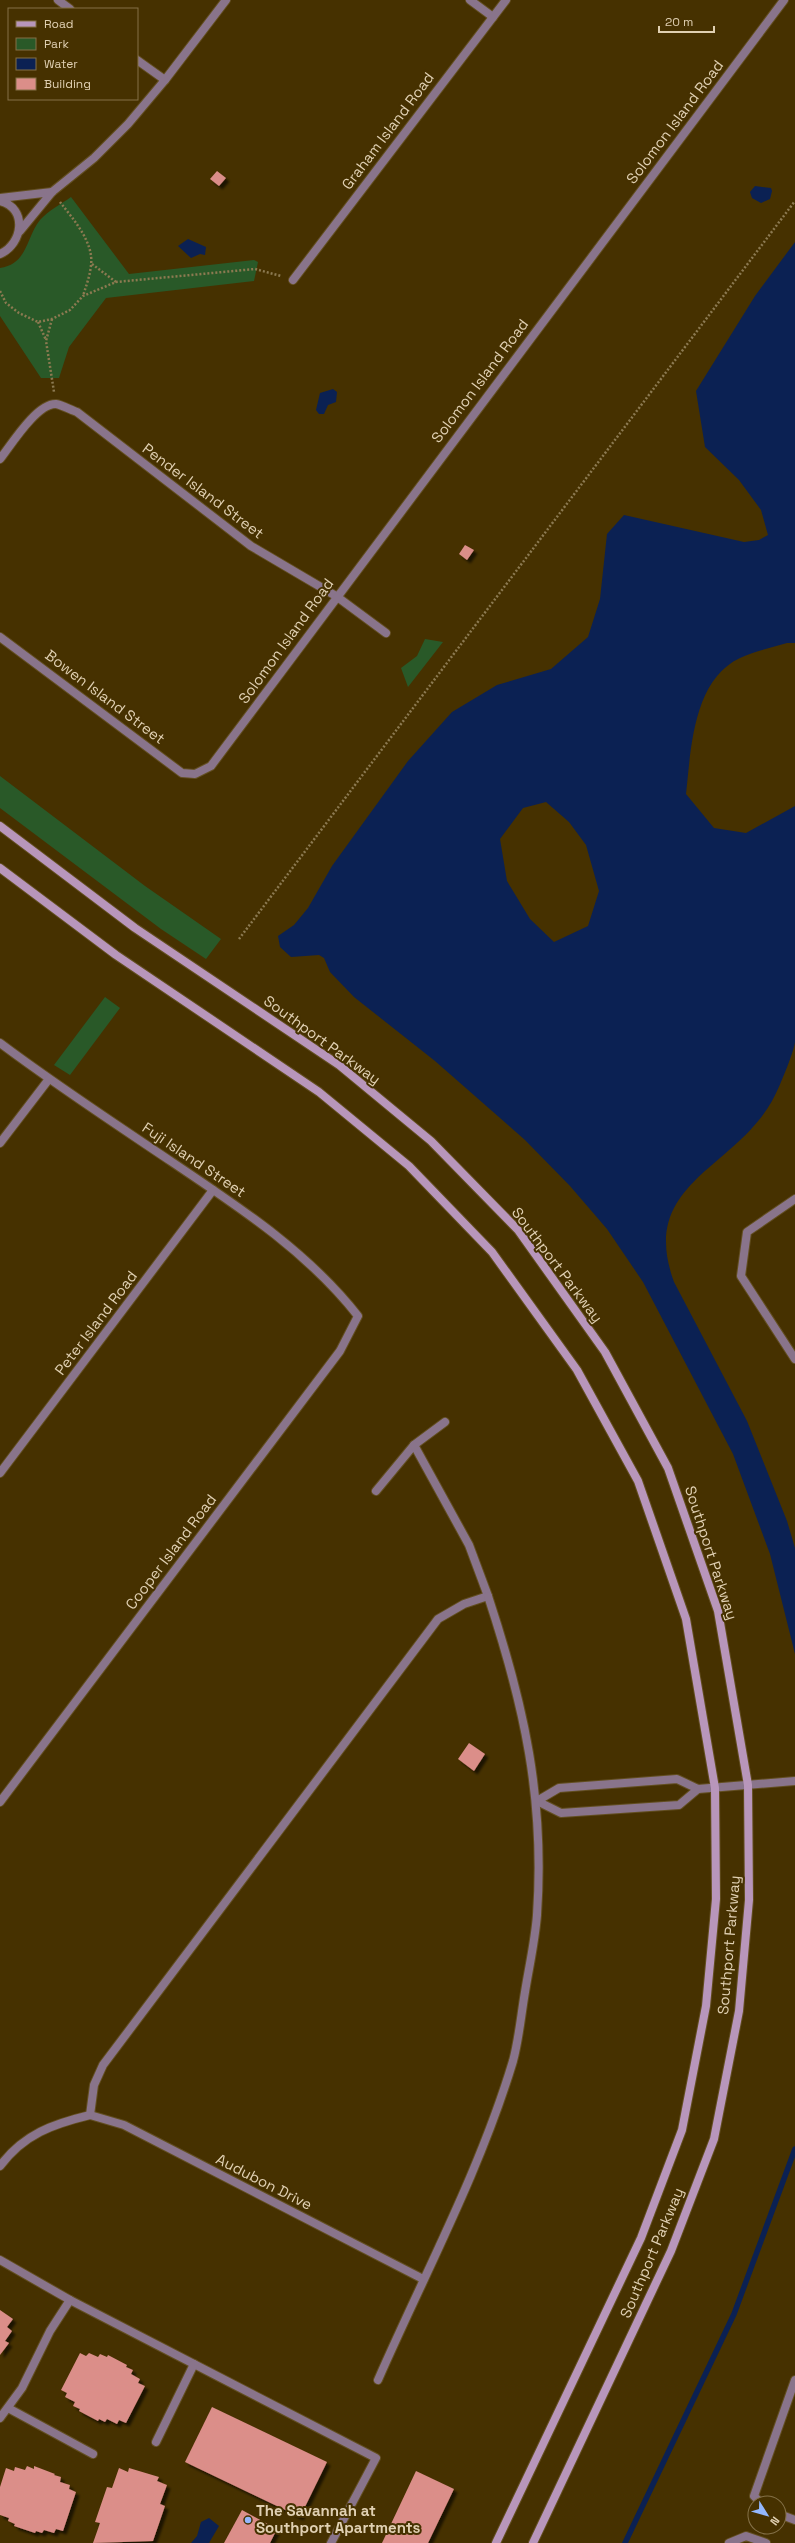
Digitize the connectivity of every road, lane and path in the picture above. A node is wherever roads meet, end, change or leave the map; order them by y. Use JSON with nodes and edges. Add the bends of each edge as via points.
{"nodes":[{"id":1,"x":58,"y":0,"type":"edge"},
{"id":2,"x":226,"y":0,"type":"edge"},
{"id":3,"x":470,"y":0,"type":"edge"},
{"id":4,"x":506,"y":0,"type":"edge"},
{"id":5,"x":784,"y":0,"type":"edge"},
{"id":6,"x":69,"y":8,"type":"edge"},
{"id":7,"x":493,"y":17,"type":"junction"},
{"id":8,"x":138,"y":61,"type":"edge"},
{"id":9,"x":165,"y":80,"type":"junction"},
{"id":10,"x":52,"y":192,"type":"junction"},
{"id":11,"x":0,"y":199,"type":"edge"},
{"id":12,"x":795,"y":200,"type":"edge"},
{"id":13,"x":20,"y":231,"type":"junction"},
{"id":14,"x":0,"y":254,"type":"edge"},
{"id":15,"x":92,"y":264,"type":"junction"},
{"id":16,"x":293,"y":280,"type":"joint"},
{"id":17,"x":116,"y":282,"type":"junction"},
{"id":18,"x":0,"y":290,"type":"edge"},
{"id":19,"x":83,"y":296,"type":"junction"},
{"id":20,"x":52,"y":319,"type":"junction"},
{"id":21,"x":38,"y":322,"type":"junction"},
{"id":22,"x":46,"y":341,"type":"junction"},
{"id":23,"x":56,"y":404,"type":"junction"},
{"id":24,"x":0,"y":459,"type":"edge"},
{"id":25,"x":336,"y":596,"type":"junction"},
{"id":26,"x":386,"y":633,"type":"dead end"},
{"id":27,"x":0,"y":637,"type":"edge"},
{"id":28,"x":195,"y":774,"type":"joint"},
{"id":29,"x":0,"y":826,"type":"edge"},
{"id":30,"x":0,"y":868,"type":"edge"},
{"id":31,"x":239,"y":939,"type":"dead end"},
{"id":32,"x":0,"y":1043,"type":"edge"},
{"id":33,"x":49,"y":1079,"type":"junction"},
{"id":34,"x":0,"y":1143,"type":"edge"},
{"id":35,"x":214,"y":1190,"type":"junction"},
{"id":36,"x":795,"y":1199,"type":"edge"},
{"id":37,"x":358,"y":1316,"type":"joint"},
{"id":38,"x":795,"y":1359,"type":"edge"},
{"id":39,"x":445,"y":1422,"type":"dead end"},
{"id":40,"x":414,"y":1445,"type":"junction"},
{"id":41,"x":0,"y":1473,"type":"edge"},
{"id":42,"x":376,"y":1491,"type":"dead end"},
{"id":43,"x":488,"y":1596,"type":"junction"},
{"id":44,"x":795,"y":1781,"type":"edge"},
{"id":45,"x":748,"y":1785,"type":"junction"},
{"id":46,"x":715,"y":1788,"type":"junction"},
{"id":47,"x":698,"y":1789,"type":"junction"},
{"id":48,"x":537,"y":1801,"type":"junction"},
{"id":49,"x":0,"y":1802,"type":"edge"},
{"id":50,"x":90,"y":2115,"type":"junction"},
{"id":51,"x":0,"y":2166,"type":"edge"},
{"id":52,"x":0,"y":2260,"type":"edge"},
{"id":53,"x":423,"y":2279,"type":"junction"},
{"id":54,"x":70,"y":2300,"type":"junction"},
{"id":55,"x":194,"y":2364,"type":"junction"},
{"id":56,"x":378,"y":2380,"type":"dead end"},
{"id":57,"x":795,"y":2380,"type":"edge"},
{"id":58,"x":8,"y":2408,"type":"junction"},
{"id":59,"x":0,"y":2418,"type":"edge"},
{"id":60,"x":156,"y":2442,"type":"dead end"},
{"id":61,"x":93,"y":2454,"type":"dead end"},
{"id":62,"x":754,"y":2495,"type":"edge"},
{"id":63,"x":331,"y":2543,"type":"edge"},
{"id":64,"x":496,"y":2543,"type":"edge"},
{"id":65,"x":533,"y":2543,"type":"edge"},
{"id":66,"x":729,"y":2543,"type":"edge"},
{"id":67,"x":766,"y":2543,"type":"edge"}],
"edges":[{"from":1,"to":6,"type":"street"},
{"from":2,"to":9,"type":"street"},
{"from":3,"to":7,"type":"street"},
{"from":4,"to":7,"type":"street","name":"Graham Island Road"},
{"from":5,"to":25,"type":"street","name":"Solomon Island Road"},
{"from":7,"to":16,"type":"street","name":"Graham Island Road"},
{"from":8,"to":9,"type":"street"},
{"from":9,"to":10,"type":"street","via":[[128,124],[94,158]]},
{"from":10,"to":11,"type":"street"},
{"from":10,"to":13,"type":"street"},
{"from":10,"to":15,"type":"path","via":[[83,234]]},
{"from":11,"to":13,"type":"street","via":[[14,210],[19,219]]},
{"from":12,"to":31,"type":"path"},
{"from":13,"to":14,"type":"street","via":[[14,245]]},
{"from":15,"to":17,"type":"path"},
{"from":15,"to":19,"type":"path"},
{"from":16,"to":17,"type":"path","via":[[255,268]]},
{"from":17,"to":19,"type":"path"},
{"from":18,"to":21,"type":"path","via":[[6,303]]},
{"from":19,"to":20,"type":"path","via":[[70,310]]},
{"from":20,"to":21,"type":"path"},
{"from":20,"to":22,"type":"path"},
{"from":21,"to":22,"type":"path"},
{"from":22,"to":23,"type":"path"},
{"from":23,"to":24,"type":"street","via":[[44,408],[23,428]]},
{"from":23,"to":25,"type":"street","name":"Pender Island Street","via":[[77,412],[251,546]]},
{"from":25,"to":26,"type":"street","name":"Pender Island Street"},
{"from":25,"to":28,"type":"street","name":"Solomon Island Road","via":[[211,766]]},
{"from":27,"to":28,"type":"street","name":"Bowen Island Street","via":[[182,773]]},
{"from":29,"to":45,"type":"main road","name":"Southport Parkway","via":[[135,928],[339,1065],[431,1141],[518,1230],[605,1352],[668,1468],[718,1610]]},
{"from":30,"to":46,"type":"main road","name":"Southport Parkway","via":[[116,955],[319,1092],[408,1166],[492,1252],[577,1370],[638,1481],[686,1619]]},
{"from":32,"to":33,"type":"street","name":"Fuji Island Street"},
{"from":33,"to":34,"type":"street"},
{"from":33,"to":35,"type":"street","name":"Fuji Island Street"},
{"from":35,"to":37,"type":"street","name":"Fuji Island Street","via":[[290,1246],[337,1288]]},
{"from":35,"to":41,"type":"street","name":"Peter Island Road"},
{"from":36,"to":38,"type":"street","via":[[747,1232],[741,1276]]},
{"from":37,"to":49,"type":"street","name":"Cooper Island Road","via":[[340,1351]]},
{"from":39,"to":40,"type":"street"},
{"from":40,"to":42,"type":"street"},
{"from":40,"to":43,"type":"street","via":[[470,1545]]},
{"from":43,"to":48,"type":"street","via":[[528,1737]]},
{"from":43,"to":50,"type":"street","via":[[464,1604],[438,1619],[103,2065],[94,2085]]},
{"from":44,"to":45,"type":"street"},
{"from":45,"to":46,"type":"street"},
{"from":45,"to":65,"type":"main road","name":"Southport Parkway","via":[[749,1900],[740,2003],[714,2139],[671,2251]]},
{"from":46,"to":47,"type":"street"},
{"from":46,"to":64,"type":"main road","name":"Southport Parkway","via":[[716,1899],[706,2006],[682,2130],[641,2238]]},
{"from":47,"to":48,"type":"street","via":[[677,1779],[559,1788]]},
{"from":47,"to":48,"type":"street","via":[[680,1805],[561,1813]]},
{"from":48,"to":53,"type":"street","via":[[537,1917],[513,2060],[464,2196]]},
{"from":50,"to":51,"type":"street","via":[[58,2123],[32,2134]]},
{"from":50,"to":53,"type":"street","name":"Audubon Drive","via":[[124,2125]]},
{"from":52,"to":54,"type":"street"},
{"from":53,"to":56,"type":"street"},
{"from":54,"to":55,"type":"street"},
{"from":54,"to":58,"type":"street","via":[[50,2331],[22,2388]]},
{"from":55,"to":60,"type":"street"},
{"from":55,"to":63,"type":"street","via":[[376,2458]]},
{"from":57,"to":62,"type":"street"},
{"from":58,"to":59,"type":"street"},
{"from":58,"to":61,"type":"street"},
{"from":66,"to":67,"type":"street","via":[[746,2536]]}]}
